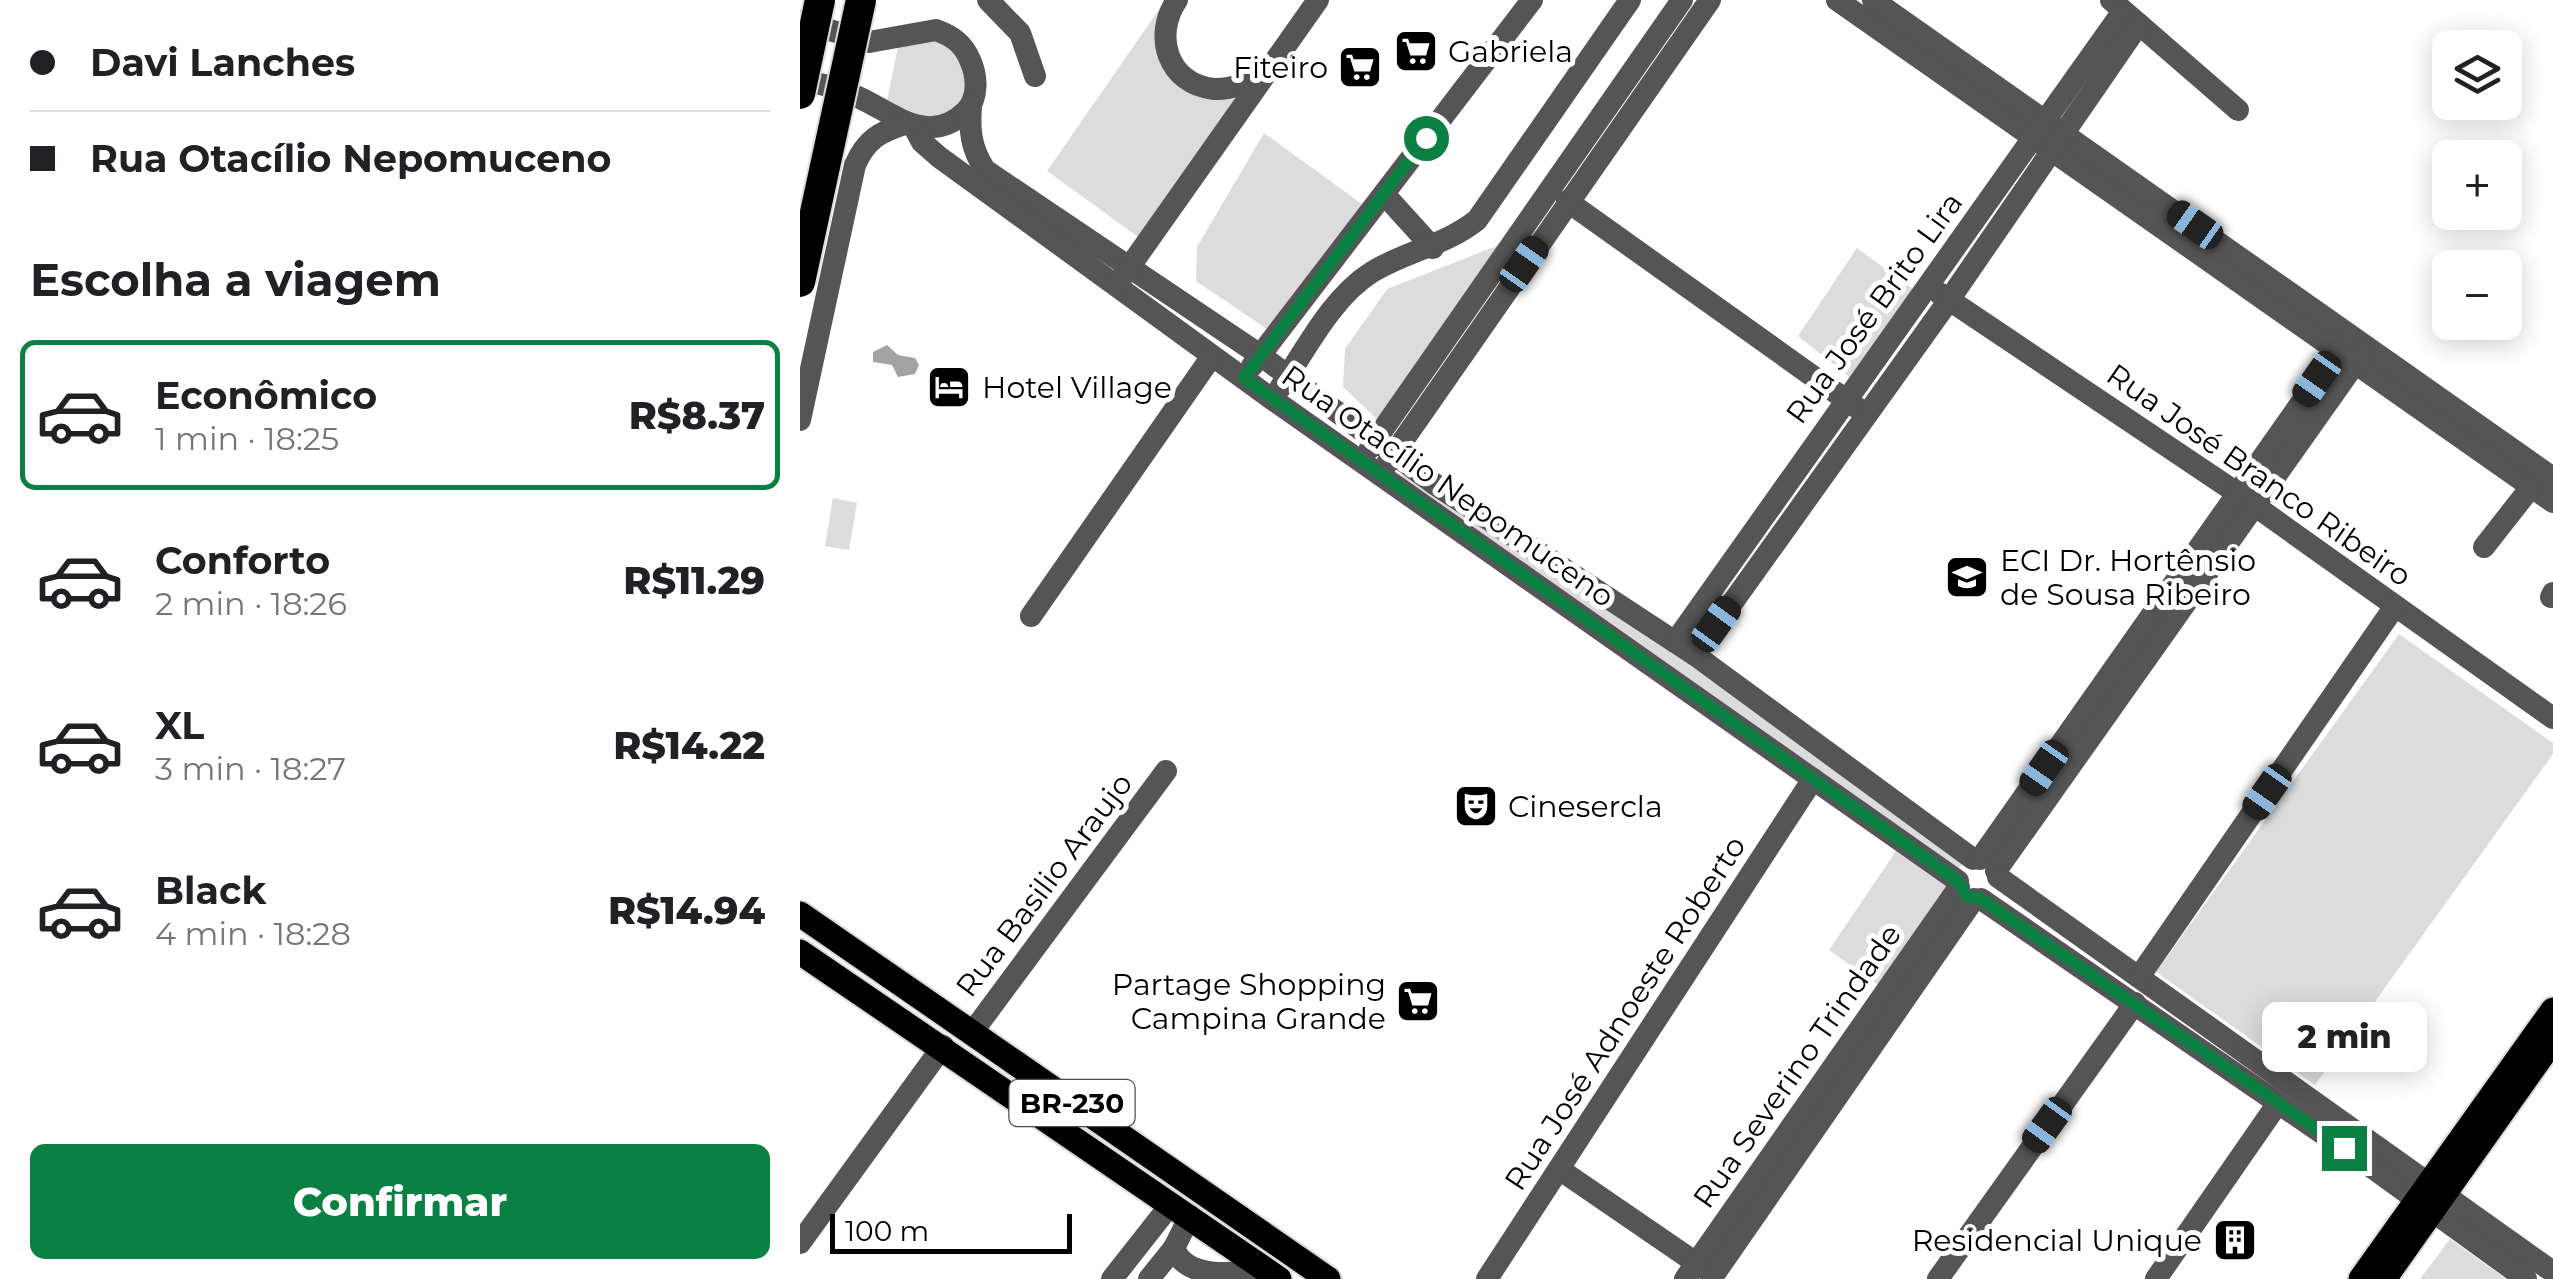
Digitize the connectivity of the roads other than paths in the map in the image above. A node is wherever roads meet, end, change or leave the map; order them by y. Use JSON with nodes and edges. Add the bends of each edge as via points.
{"nodes":[{"id":1,"x":820,"y":0,"type":"edge"},
{"id":2,"x":861,"y":0,"type":"edge"},
{"id":3,"x":988,"y":0,"type":"edge"},
{"id":4,"x":1177,"y":0,"type":"edge"},
{"id":5,"x":1318,"y":0,"type":"edge"},
{"id":6,"x":1532,"y":0,"type":"edge"},
{"id":7,"x":1630,"y":0,"type":"edge"},
{"id":8,"x":1682,"y":0,"type":"edge"},
{"id":9,"x":1710,"y":0,"type":"edge"},
{"id":10,"x":1836,"y":0,"type":"edge"},
{"id":11,"x":1872,"y":0,"type":"edge"},
{"id":12,"x":2124,"y":12,"type":"edge"},
{"id":13,"x":800,"y":21,"type":"edge"},
{"id":14,"x":1267,"y":73,"type":"junction"},
{"id":15,"x":1035,"y":76,"type":"dead end"},
{"id":16,"x":800,"y":80,"type":"edge"},
{"id":17,"x":800,"y":94,"type":"edge"},
{"id":18,"x":972,"y":106,"type":"junction"},
{"id":19,"x":2238,"y":110,"type":"dead end"},
{"id":20,"x":910,"y":126,"type":"junction"},
{"id":21,"x":2047,"y":135,"type":"junction"},
{"id":22,"x":1384,"y":194,"type":"junction"},
{"id":23,"x":1012,"y":198,"type":"junction"},
{"id":24,"x":1567,"y":201,"type":"junction"},
{"id":25,"x":1433,"y":248,"type":"junction"},
{"id":26,"x":1122,"y":276,"type":"junction"},
{"id":27,"x":800,"y":282,"type":"edge"},
{"id":28,"x":1928,"y":286,"type":"junction"},
{"id":29,"x":1949,"y":300,"type":"junction"},
{"id":30,"x":2352,"y":349,"type":"junction"},
{"id":31,"x":1260,"y":355,"type":"junction"},
{"id":32,"x":1212,"y":356,"type":"junction"},
{"id":33,"x":1288,"y":375,"type":"junction"},
{"id":34,"x":1244,"y":378,"type":"junction"},
{"id":35,"x":1272,"y":399,"type":"junction"},
{"id":36,"x":1845,"y":400,"type":"junction"},
{"id":37,"x":1867,"y":414,"type":"junction"},
{"id":38,"x":800,"y":420,"type":"edge"},
{"id":39,"x":1384,"y":446,"type":"junction"},
{"id":40,"x":1371,"y":468,"type":"junction"},
{"id":41,"x":2542,"y":482,"type":"edge"},
{"id":42,"x":2245,"y":499,"type":"junction"},
{"id":43,"x":2553,"y":502,"type":"edge"},
{"id":44,"x":2484,"y":547,"type":"dead end"},
{"id":45,"x":2395,"y":606,"type":"junction"},
{"id":46,"x":1031,"y":616,"type":"dead end"},
{"id":47,"x":1685,"y":648,"type":"junction"},
{"id":48,"x":2553,"y":718,"type":"edge"},
{"id":49,"x":1166,"y":771,"type":"dead end"},
{"id":50,"x":1813,"y":779,"type":"junction"},
{"id":51,"x":1987,"y":867,"type":"junction"},
{"id":52,"x":1968,"y":892,"type":"junction"},
{"id":53,"x":800,"y":914,"type":"edge"},
{"id":54,"x":800,"y":952,"type":"edge"},
{"id":55,"x":2139,"y":977,"type":"junction"},
{"id":56,"x":2135,"y":1003,"type":"junction"},
{"id":57,"x":2553,"y":1010,"type":"edge"},
{"id":58,"x":971,"y":1034,"type":"junction"},
{"id":59,"x":2553,"y":1040,"type":"edge"},
{"id":60,"x":943,"y":1046,"type":"junction"},
{"id":61,"x":2278,"y":1103,"type":"junction"},
{"id":62,"x":1559,"y":1169,"type":"junction"},
{"id":63,"x":2429,"y":1196,"type":"junction"},
{"id":64,"x":1180,"y":1210,"type":"junction"},
{"id":65,"x":800,"y":1243,"type":"edge"},
{"id":66,"x":1174,"y":1248,"type":"junction"},
{"id":67,"x":1270,"y":1272,"type":"edge"},
{"id":68,"x":2553,"y":1272,"type":"edge"},
{"id":69,"x":1705,"y":1275,"type":"edge"},
{"id":70,"x":1112,"y":1279,"type":"edge"},
{"id":71,"x":1149,"y":1279,"type":"edge"},
{"id":72,"x":1227,"y":1279,"type":"edge"},
{"id":73,"x":1328,"y":1279,"type":"edge"},
{"id":74,"x":1487,"y":1279,"type":"edge"},
{"id":75,"x":1938,"y":1279,"type":"edge"},
{"id":76,"x":2156,"y":1279,"type":"edge"},
{"id":77,"x":2361,"y":1279,"type":"edge"},
{"id":78,"x":2384,"y":1279,"type":"edge"},
{"id":79,"x":2526,"y":1279,"type":"edge"}],
"edges":[{"from":1,"to":17,"type":"highway","bridge":true},
{"from":2,"to":27,"type":"highway","bridge":true},
{"from":3,"to":15,"type":"street","via":[[1020,32]]},
{"from":4,"to":14,"type":"street","via":[[1164,41],[1184,79],[1214,89]]},
{"from":5,"to":14,"type":"street"},
{"from":6,"to":22,"type":"street"},
{"from":7,"to":25,"type":"street","via":[[1477,220]]},
{"from":8,"to":39,"type":"street"},
{"from":9,"to":24,"type":"street"},
{"from":10,"to":21,"type":"street"},
{"from":11,"to":21,"type":"street"},
{"from":12,"to":19,"type":"street"},
{"from":12,"to":21,"type":"street","name":"Rua José Brito Lira"},
{"from":13,"to":18,"type":"street","name":"Rua Otacílio Nepomuceno","via":[[869,42],[920,31],[950,36],[971,62]]},
{"from":14,"to":26,"type":"street"},
{"from":16,"to":20,"type":"street","name":"Rua Otacílio Nepomuceno","via":[[854,95]]},
{"from":18,"to":20,"type":"street","via":[[945,124]]},
{"from":18,"to":23,"type":"street","name":"Rua Otacílio Nepomuceno","via":[[974,152]]},
{"from":20,"to":23,"type":"street","name":"Rua Otacílio Nepomuceno","via":[[940,157]]},
{"from":20,"to":38,"type":"street","via":[[878,133],[855,165]]},
{"from":21,"to":28,"type":"street","name":"Rua José Brito Lira"},
{"from":21,"to":29,"type":"street","name":"Rua José Brito Lira"},
{"from":21,"to":30,"type":"street"},
{"from":22,"to":25,"type":"street"},
{"from":22,"to":31,"type":"street"},
{"from":23,"to":26,"type":"street","name":"Rua Otacílio Nepomuceno"},
{"from":24,"to":36,"type":"street"},
{"from":24,"to":39,"type":"street"},
{"from":25,"to":33,"type":"street","via":[[1372,272],[1343,296]]},
{"from":26,"to":31,"type":"street","name":"Rua Otacílio Nepomuceno"},
{"from":26,"to":32,"type":"street","name":"Rua Otacílio Nepomuceno"},
{"from":28,"to":29,"type":"street","name":"Rua José Branco Ribeiro"},
{"from":28,"to":36,"type":"street","name":"Rua José Brito Lira"},
{"from":29,"to":37,"type":"street","name":"Rua José Brito Lira"},
{"from":29,"to":42,"type":"street","name":"Rua José Branco Ribeiro"},
{"from":30,"to":41,"type":"street"},
{"from":30,"to":42,"type":"street"},
{"from":31,"to":33,"type":"street","name":"Rua Otacílio Nepomuceno"},
{"from":31,"to":34,"type":"street"},
{"from":32,"to":34,"type":"street","name":"Rua Otacílio Nepomuceno"},
{"from":32,"to":46,"type":"street"},
{"from":33,"to":35,"type":"street"},
{"from":33,"to":39,"type":"street","name":"Rua Otacílio Nepomuceno"},
{"from":34,"to":35,"type":"street","name":"Rua Otacílio Nepomuceno"},
{"from":35,"to":40,"type":"street","name":"Rua Otacílio Nepomuceno"},
{"from":36,"to":37,"type":"street"},
{"from":36,"to":47,"type":"street","name":"Rua José Brito Lira"},
{"from":37,"to":47,"type":"street","name":"Rua José Brito Lira"},
{"from":39,"to":40,"type":"street"},
{"from":39,"to":47,"type":"street","name":"Rua Otacílio Nepomuceno"},
{"from":40,"to":50,"type":"street","name":"Rua Otacílio Nepomuceno"},
{"from":41,"to":43,"type":"street"},
{"from":41,"to":44,"type":"street"},
{"from":42,"to":45,"type":"street","name":"Rua José Branco Ribeiro"},
{"from":42,"to":51,"type":"street"},
{"from":45,"to":48,"type":"street","name":"Rua José Branco Ribeiro"},
{"from":45,"to":55,"type":"street"},
{"from":47,"to":51,"type":"street","name":"Rua Otacílio Nepomuceno"},
{"from":49,"to":58,"type":"street","name":"Rua Basilio Araujo"},
{"from":50,"to":52,"type":"street","name":"Rua Otacílio Nepomuceno"},
{"from":50,"to":62,"type":"street","name":"Rua José Adnoeste Roberto"},
{"from":51,"to":52,"type":"street","via":[[1992,894]]},
{"from":51,"to":52,"type":"street","via":[[1963,865]]},
{"from":51,"to":55,"type":"street","name":"Rua Otacílio Nepomuceno"},
{"from":52,"to":56,"type":"street","name":"Rua Otacílio Nepomuceno"},
{"from":52,"to":69,"type":"street","name":"Rua Severino Trindade"},
{"from":53,"to":58,"type":"main road","number":"BR-230"},
{"from":54,"to":60,"type":"main road","number":"BR-230"},
{"from":55,"to":63,"type":"street","name":"Rua Otacílio Nepomuceno"},
{"from":56,"to":61,"type":"street","name":"Rua Otacílio Nepomuceno"},
{"from":56,"to":75,"type":"street"},
{"from":57,"to":63,"type":"main road"},
{"from":58,"to":73,"type":"main road","number":"BR-230"},
{"from":59,"to":63,"type":"main road"},
{"from":60,"to":64,"type":"main road","number":"BR-230"},
{"from":60,"to":65,"type":"street"},
{"from":61,"to":63,"type":"street","name":"Rua Otacílio Nepomuceno"},
{"from":61,"to":76,"type":"street"},
{"from":62,"to":69,"type":"street"},
{"from":62,"to":74,"type":"street","name":"Rua José Adnoeste Roberto"},
{"from":63,"to":68,"type":"street","name":"Rua Otacílio Nepomuceno"},
{"from":63,"to":77,"type":"main road"},
{"from":63,"to":78,"type":"main road"},
{"from":63,"to":79,"type":"street","name":"Rua Otacílio Nepomuceno"},
{"from":64,"to":66,"type":"street"},
{"from":64,"to":67,"type":"main road","number":"BR-230"},
{"from":64,"to":70,"type":"street"},
{"from":66,"to":71,"type":"street"},
{"from":66,"to":72,"type":"street","via":[[1197,1271]]},
{"from":67,"to":72,"type":"street"}]}
